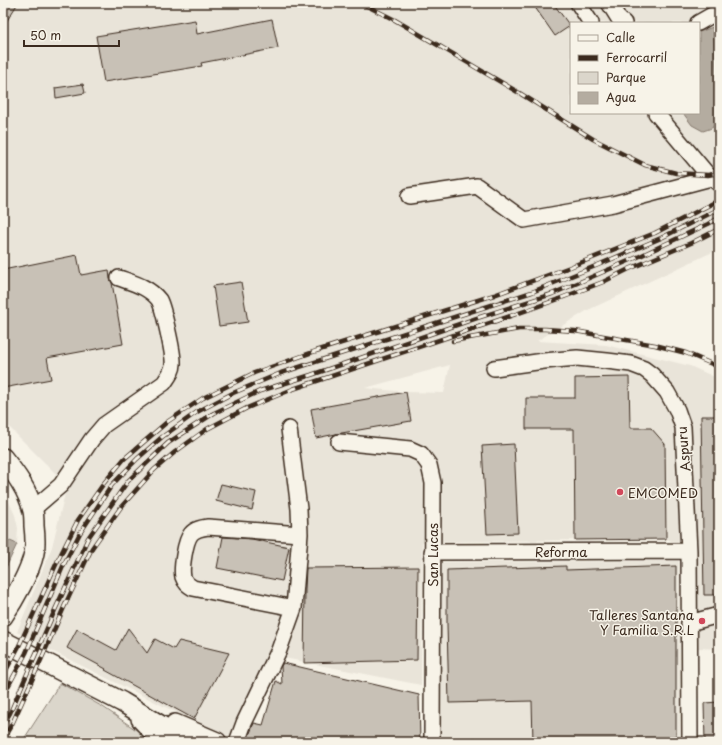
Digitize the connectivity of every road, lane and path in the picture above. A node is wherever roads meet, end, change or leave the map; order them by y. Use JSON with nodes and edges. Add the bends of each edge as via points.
{"nodes":[{"id":1,"x":578,"y":3,"type":"edge"},
{"id":2,"x":610,"y":3,"type":"edge"},
{"id":3,"x":719,"y":11,"type":"edge"},
{"id":4,"x":590,"y":22,"type":"edge"},
{"id":5,"x":622,"y":22,"type":"edge"},
{"id":6,"x":700,"y":22,"type":"edge"},
{"id":7,"x":657,"y":114,"type":"edge"},
{"id":8,"x":715,"y":181,"type":"edge"},
{"id":9,"x":409,"y":196,"type":"dead end"},
{"id":10,"x":119,"y":278,"type":"dead end"},
{"id":11,"x":494,"y":368,"type":"dead end"},
{"id":12,"x":289,"y":429,"type":"dead end"},
{"id":13,"x":339,"y":442,"type":"dead end"},
{"id":14,"x":3,"y":458,"type":"edge"},
{"id":15,"x":32,"y":510,"type":"junction"},
{"id":16,"x":300,"y":534,"type":"junction"},
{"id":17,"x":689,"y":551,"type":"junction"},
{"id":18,"x":432,"y":552,"type":"junction"},
{"id":19,"x":294,"y":608,"type":"junction"},
{"id":20,"x":719,"y":615,"type":"edge"},
{"id":21,"x":3,"y":616,"type":"edge"},
{"id":22,"x":689,"y":623,"type":"junction"},
{"id":23,"x":3,"y":641,"type":"edge"},
{"id":24,"x":122,"y":702,"type":"junction"},
{"id":25,"x":158,"y":742,"type":"edge"},
{"id":26,"x":188,"y":742,"type":"edge"},
{"id":27,"x":217,"y":742,"type":"edge"},
{"id":28,"x":237,"y":742,"type":"edge"},
{"id":29,"x":432,"y":742,"type":"edge"},
{"id":30,"x":690,"y":742,"type":"edge"}],
"edges":[{"from":1,"to":4,"type":"street"},
{"from":2,"to":5,"type":"street","via":[[618,19]]},
{"from":3,"to":6,"type":"street"},
{"from":7,"to":8,"type":"street"},
{"from":8,"to":9,"type":"street","via":[[670,189],[613,204],[524,220],[478,186]]},
{"from":10,"to":15,"type":"street","via":[[139,285],[159,301],[172,351],[173,364],[170,374],[164,383],[104,425],[61,485]]},
{"from":11,"to":17,"type":"street","name":"Aspuru","via":[[577,358],[631,364],[652,374],[667,392],[683,427]]},
{"from":12,"to":16,"type":"street"},
{"from":13,"to":18,"type":"street","name":"San Lucas","via":[[410,449],[421,454],[429,465],[433,483]]},
{"from":14,"to":15,"type":"main road","via":[[21,482]]},
{"from":15,"to":21,"type":"main road","via":[[35,552],[30,567]]},
{"from":16,"to":19,"type":"street"},
{"from":16,"to":19,"type":"street","via":[[208,527],[199,529],[187,540],[182,569],[187,584],[193,588]]},
{"from":17,"to":18,"type":"street","name":"Reforma"},
{"from":17,"to":22,"type":"street","name":"Aspuru"},
{"from":18,"to":29,"type":"street","name":"San Lucas"},
{"from":19,"to":28,"type":"street","via":[[279,650]]},
{"from":20,"to":22,"type":"street"},
{"from":22,"to":30,"type":"street","name":"Aspuru"},
{"from":23,"to":24,"type":"main road"},
{"from":24,"to":25,"type":"main road","via":[[156,735]]},
{"from":24,"to":26,"type":"main road"},
{"from":24,"to":27,"type":"main road"}]}
